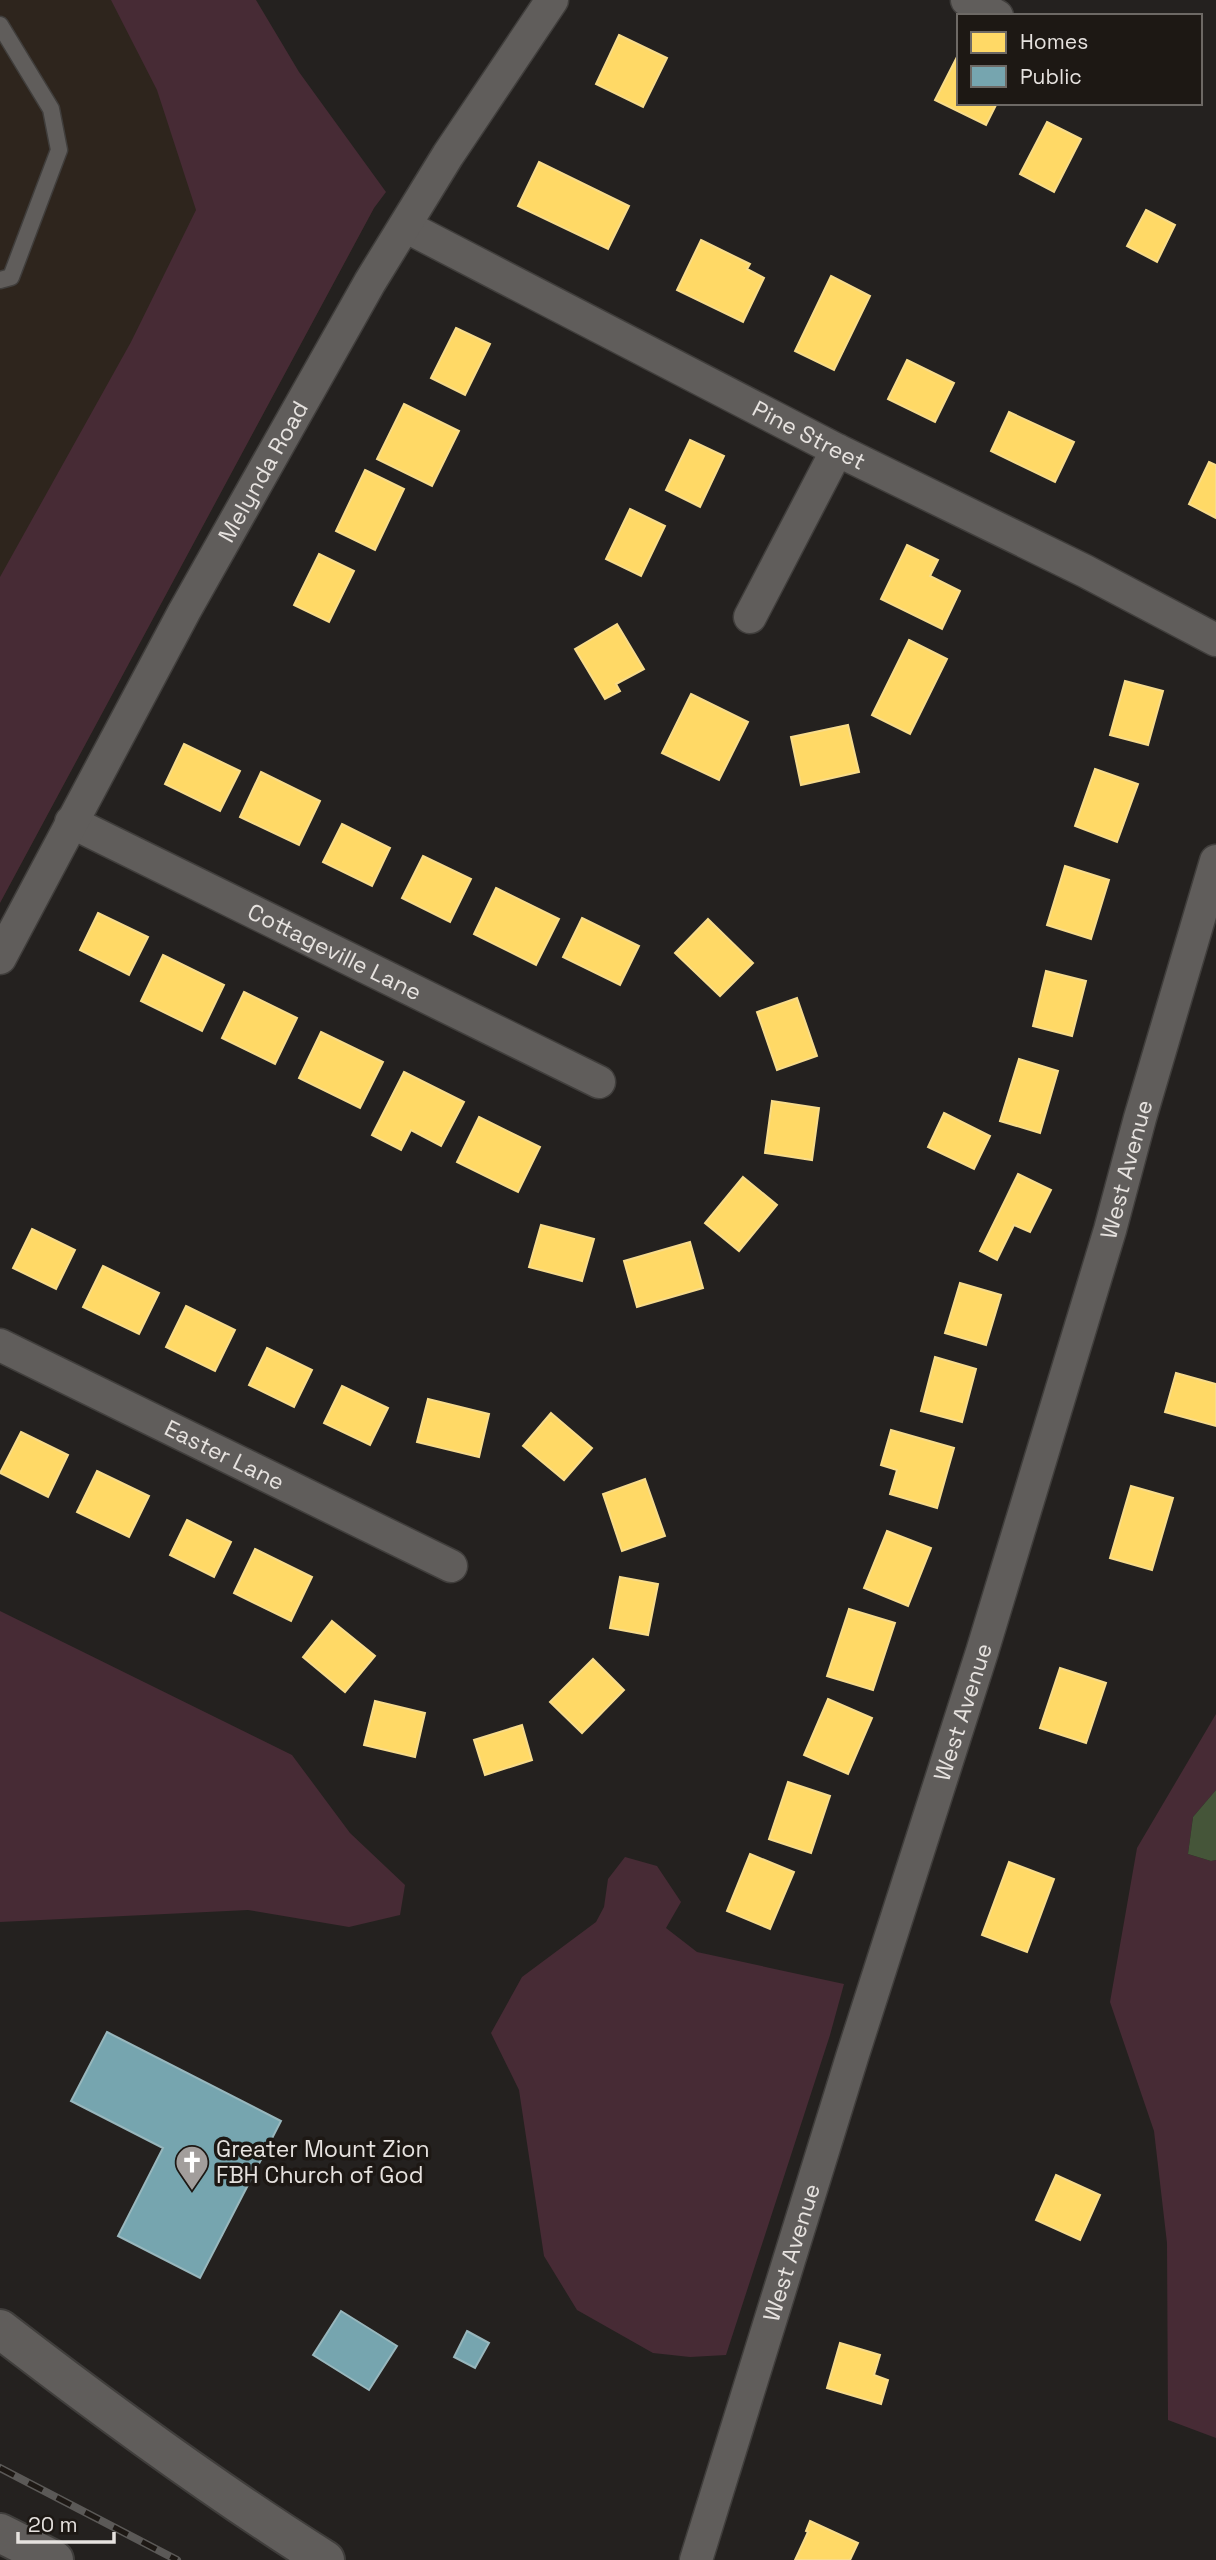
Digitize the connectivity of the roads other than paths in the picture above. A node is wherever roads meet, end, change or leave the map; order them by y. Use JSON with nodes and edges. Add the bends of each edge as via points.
{"nodes":[{"id":1,"x":552,"y":0,"type":"edge"},
{"id":2,"x":967,"y":0,"type":"edge"},
{"id":3,"x":993,"y":14,"type":"edge"},
{"id":4,"x":0,"y":25,"type":"edge"},
{"id":5,"x":405,"y":226,"type":"junction"},
{"id":6,"x":0,"y":280,"type":"edge"},
{"id":7,"x":837,"y":450,"type":"junction"},
{"id":8,"x":750,"y":617,"type":"dead end"},
{"id":9,"x":1216,"y":640,"type":"edge"},
{"id":10,"x":71,"y":822,"type":"junction"},
{"id":11,"x":1216,"y":861,"type":"edge"},
{"id":12,"x":0,"y":958,"type":"edge"},
{"id":13,"x":599,"y":1083,"type":"dead end"},
{"id":14,"x":0,"y":1345,"type":"edge"},
{"id":15,"x":451,"y":1566,"type":"dead end"},
{"id":16,"x":0,"y":2329,"type":"edge"},
{"id":17,"x":0,"y":2533,"type":"edge"},
{"id":18,"x":54,"y":2560,"type":"edge"},
{"id":19,"x":325,"y":2560,"type":"edge"},
{"id":20,"x":696,"y":2560,"type":"edge"}],
"edges":[{"from":1,"to":5,"type":"street","name":"Melynda Road"},
{"from":2,"to":3,"type":"street"},
{"from":4,"to":6,"type":"lane","via":[[51,109],[59,150],[11,277]]},
{"from":5,"to":7,"type":"street","name":"Pine Street"},
{"from":5,"to":10,"type":"street","name":"Melynda Road","via":[[184,612]]},
{"from":7,"to":8,"type":"street"},
{"from":7,"to":9,"type":"street","name":"Pine Street"},
{"from":10,"to":12,"type":"street","name":"Melynda Road"},
{"from":10,"to":13,"type":"street","name":"Cottageville Lane"},
{"from":11,"to":20,"type":"street","name":"West Avenue","via":[[982,1652]]},
{"from":14,"to":15,"type":"street","name":"Easter Lane"},
{"from":16,"to":19,"type":"street","via":[[191,2471]]},
{"from":17,"to":18,"type":"street"}]}
